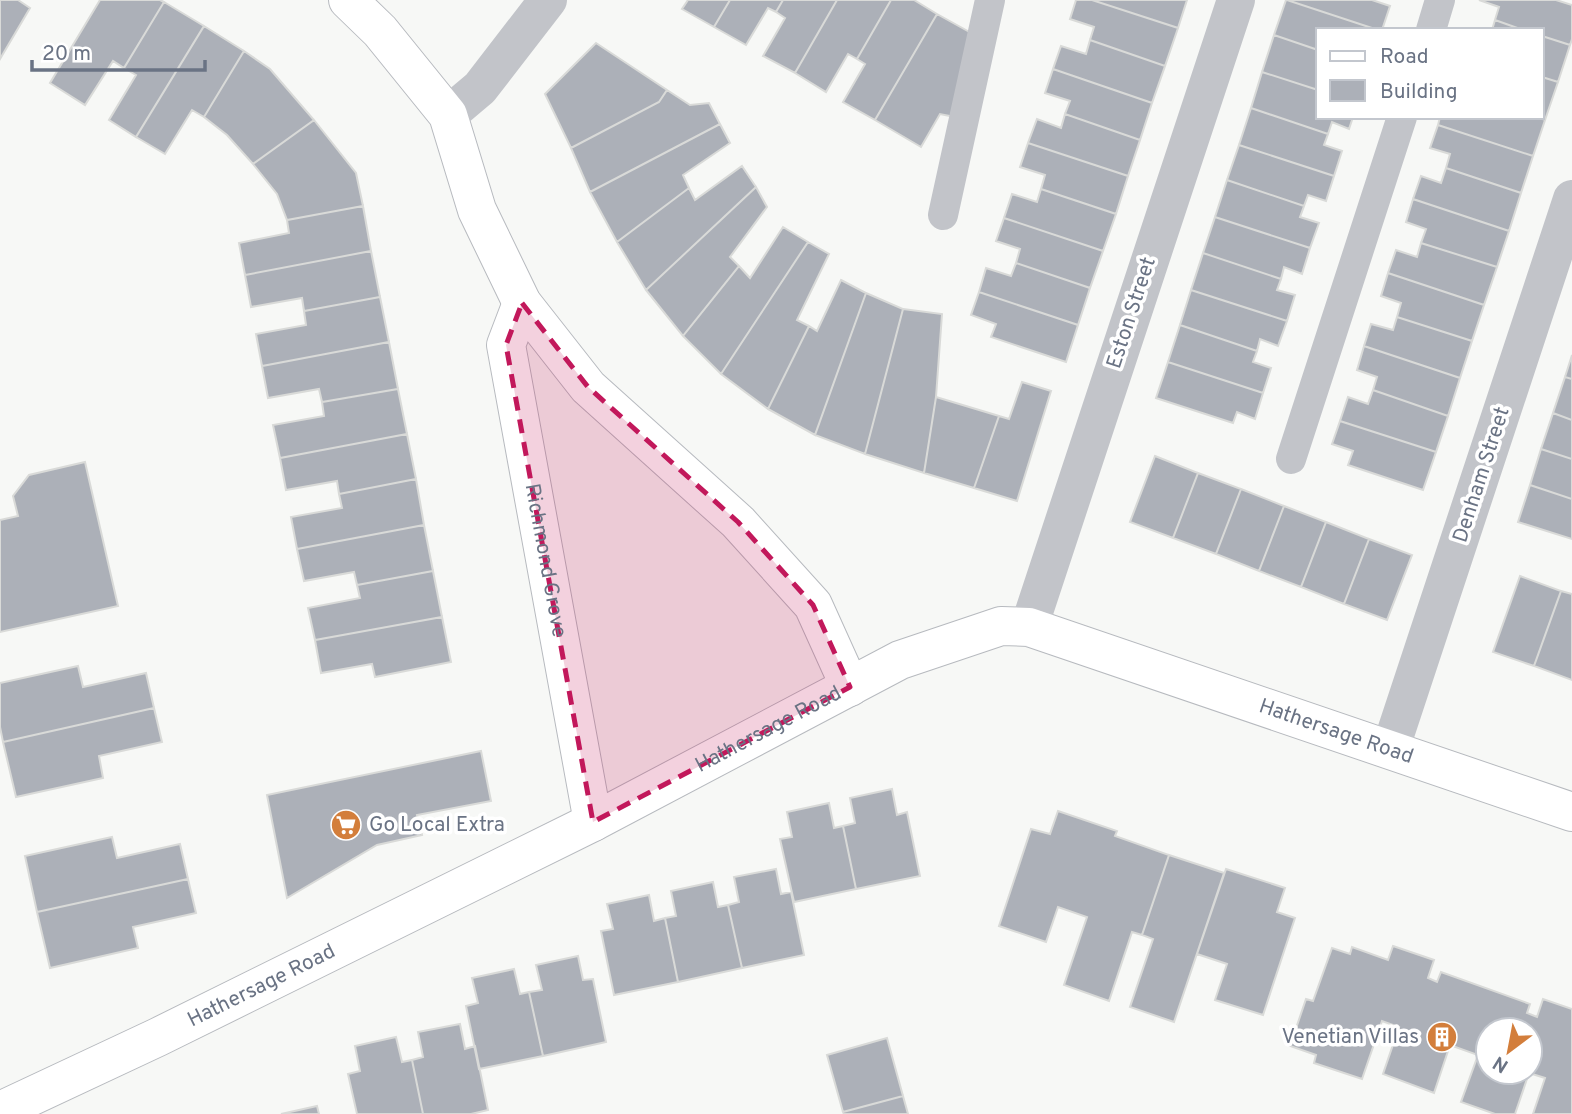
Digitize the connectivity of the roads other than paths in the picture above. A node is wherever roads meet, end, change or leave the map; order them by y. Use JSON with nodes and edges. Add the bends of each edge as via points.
{"nodes":[{"id":1,"x":348,"y":0,"type":"edge"},
{"id":2,"x":548,"y":0,"type":"edge"},
{"id":3,"x":990,"y":0,"type":"edge"},
{"id":4,"x":1236,"y":0,"type":"edge"},
{"id":5,"x":1440,"y":0,"type":"edge"},
{"id":6,"x":1432,"y":28,"type":"edge"},
{"id":7,"x":448,"y":115,"type":"junction"},
{"id":8,"x":1401,"y":119,"type":"edge"},
{"id":9,"x":1572,"y":199,"type":"edge"},
{"id":10,"x":943,"y":215,"type":"dead end"},
{"id":11,"x":522,"y":303,"type":"junction"},
{"id":12,"x":1291,"y":458,"type":"dead end"},
{"id":13,"x":1029,"y":627,"type":"junction"},
{"id":14,"x":850,"y":687,"type":"junction"},
{"id":15,"x":1390,"y":750,"type":"junction"},
{"id":16,"x":1572,"y":812,"type":"edge"},
{"id":17,"x":593,"y":822,"type":"junction"},
{"id":18,"x":44,"y":1104,"type":"edge"},
{"id":19,"x":0,"y":1111,"type":"edge"}],
"edges":[{"from":1,"to":7,"type":"street","via":[[380,31]]},
{"from":2,"to":7,"type":"street","via":[[480,88]]},
{"from":3,"to":10,"type":"lane"},
{"from":4,"to":13,"type":"street","name":"Eston Street"},
{"from":5,"to":6,"type":"lane"},
{"from":7,"to":11,"type":"street","via":[[477,211]]},
{"from":8,"to":12,"type":"lane"},
{"from":9,"to":15,"type":"street","name":"Denham Street"},
{"from":11,"to":14,"type":"street","via":[[588,387],[738,522],[813,605]]},
{"from":11,"to":17,"type":"street","name":"Richmond Grove","via":[[506,345]]},
{"from":13,"to":14,"type":"street","name":"Hathersage Road","via":[[1001,626],[946,644],[900,660]]},
{"from":13,"to":15,"type":"street","name":"Hathersage Road"},
{"from":14,"to":17,"type":"street","name":"Hathersage Road"},
{"from":15,"to":16,"type":"street","name":"Hathersage Road"},
{"from":17,"to":18,"type":"street","name":"Hathersage Road","via":[[158,1037]]},
{"from":18,"to":19,"type":"street","name":"Hathersage Road"}]}
